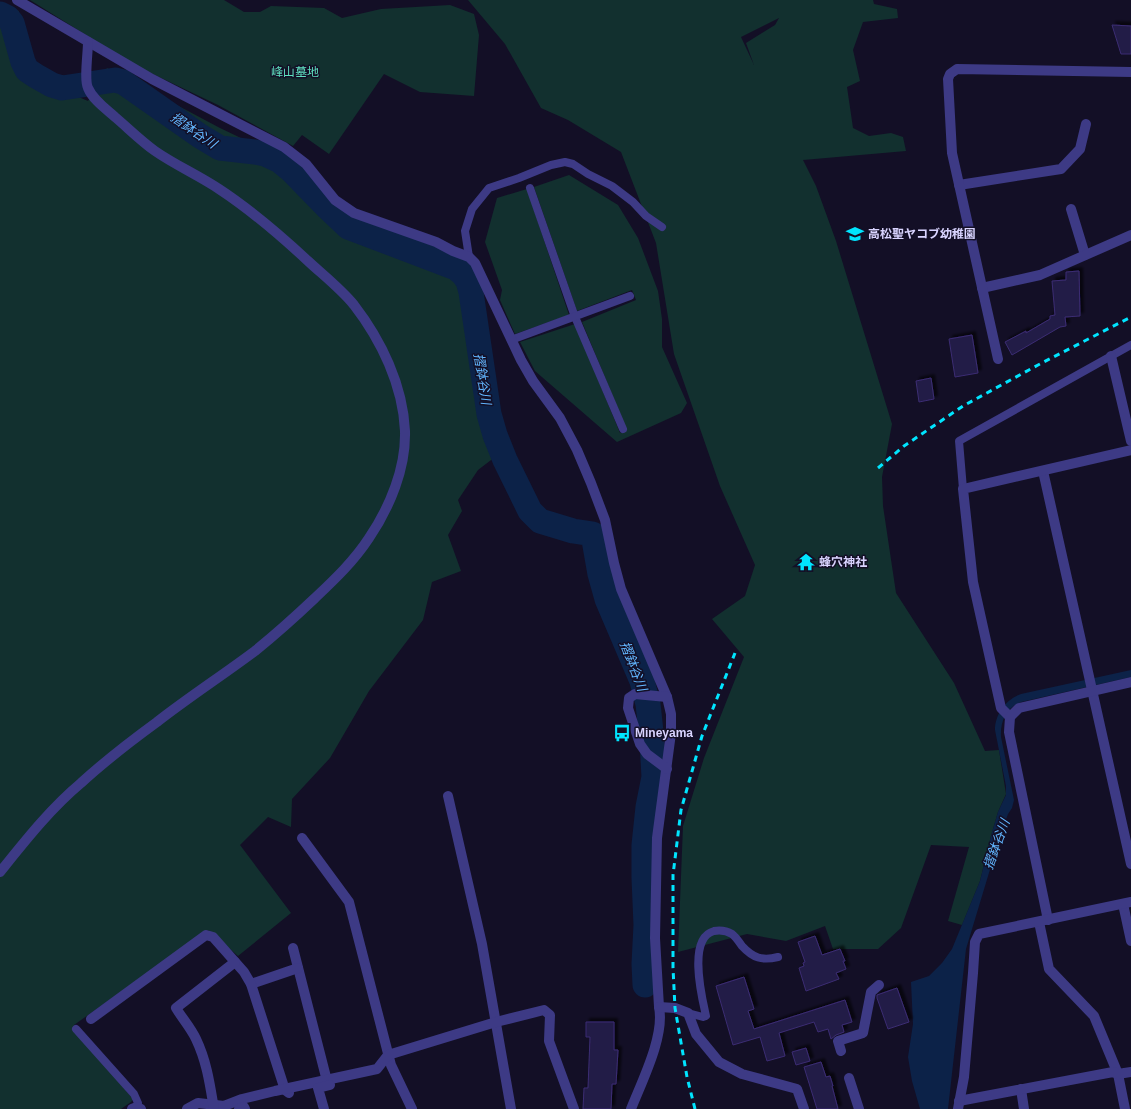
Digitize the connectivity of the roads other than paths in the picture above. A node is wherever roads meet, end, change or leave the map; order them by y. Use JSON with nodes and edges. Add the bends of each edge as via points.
{"nodes":[{"id":1,"x":17,"y":0,"type":"edge"},
{"id":2,"x":88,"y":42,"type":"junction"},
{"id":3,"x":1131,"y":72,"type":"edge"},
{"id":4,"x":1086,"y":124,"type":"dead end"},
{"id":5,"x":959,"y":185,"type":"junction"},
{"id":6,"x":530,"y":188,"type":"dead end"},
{"id":7,"x":1071,"y":209,"type":"dead end"},
{"id":8,"x":662,"y":227,"type":"dead end"},
{"id":9,"x":1131,"y":235,"type":"edge"},
{"id":10,"x":1085,"y":255,"type":"junction"},
{"id":11,"x":469,"y":257,"type":"junction"},
{"id":12,"x":982,"y":288,"type":"junction"},
{"id":13,"x":630,"y":296,"type":"dead end"},
{"id":14,"x":575,"y":317,"type":"junction"},
{"id":15,"x":511,"y":340,"type":"junction"},
{"id":16,"x":1131,"y":345,"type":"edge"},
{"id":17,"x":1111,"y":356,"type":"junction"},
{"id":18,"x":998,"y":359,"type":"dead end"},
{"id":19,"x":623,"y":429,"type":"dead end"},
{"id":20,"x":1131,"y":441,"type":"edge"},
{"id":21,"x":1131,"y":450,"type":"edge"},
{"id":22,"x":1043,"y":471,"type":"junction"},
{"id":23,"x":963,"y":489,"type":"junction"},
{"id":24,"x":1131,"y":682,"type":"edge"},
{"id":25,"x":1091,"y":686,"type":"junction"},
{"id":26,"x":667,"y":697,"type":"junction"},
{"id":27,"x":1007,"y":713,"type":"junction"},
{"id":28,"x":667,"y":769,"type":"junction"},
{"id":29,"x":448,"y":796,"type":"dead end"},
{"id":30,"x":302,"y":838,"type":"dead end"},
{"id":31,"x":1131,"y":864,"type":"edge"},
{"id":32,"x":0,"y":872,"type":"edge"},
{"id":33,"x":1127,"y":903,"type":"edge"},
{"id":34,"x":1044,"y":921,"type":"junction"},
{"id":35,"x":1131,"y":941,"type":"edge"},
{"id":36,"x":293,"y":948,"type":"dead end"},
{"id":37,"x":778,"y":957,"type":"dead end"},
{"id":38,"x":235,"y":962,"type":"junction"},
{"id":39,"x":298,"y":968,"type":"junction"},
{"id":40,"x":250,"y":984,"type":"junction"},
{"id":41,"x":879,"y":985,"type":"dead end"},
{"id":42,"x":659,"y":1007,"type":"junction"},
{"id":43,"x":688,"y":1013,"type":"junction"},
{"id":44,"x":91,"y":1019,"type":"dead end"},
{"id":45,"x":496,"y":1022,"type":"junction"},
{"id":46,"x":76,"y":1029,"type":"dead end"},
{"id":47,"x":841,"y":1051,"type":"dead end"},
{"id":48,"x":388,"y":1055,"type":"junction"},
{"id":49,"x":1131,"y":1072,"type":"edge"},
{"id":50,"x":1118,"y":1074,"type":"junction"},
{"id":51,"x":345,"y":1077,"type":"junction"},
{"id":52,"x":849,"y":1078,"type":"dead end"},
{"id":53,"x":327,"y":1081,"type":"junction"},
{"id":54,"x":318,"y":1088,"type":"junction"},
{"id":55,"x":1021,"y":1089,"type":"junction"},
{"id":56,"x":285,"y":1090,"type":"junction"},
{"id":57,"x":958,"y":1105,"type":"edge"},
{"id":58,"x":213,"y":1107,"type":"edge"},
{"id":59,"x":137,"y":1108,"type":"edge"},
{"id":60,"x":187,"y":1109,"type":"edge"},
{"id":61,"x":239,"y":1109,"type":"edge"},
{"id":62,"x":245,"y":1109,"type":"edge"},
{"id":63,"x":324,"y":1109,"type":"edge"},
{"id":64,"x":412,"y":1109,"type":"edge"},
{"id":65,"x":511,"y":1109,"type":"edge"},
{"id":66,"x":574,"y":1109,"type":"edge"},
{"id":67,"x":631,"y":1109,"type":"edge"},
{"id":68,"x":804,"y":1109,"type":"edge"},
{"id":69,"x":859,"y":1109,"type":"edge"},
{"id":70,"x":1024,"y":1109,"type":"edge"},
{"id":71,"x":1125,"y":1109,"type":"edge"}],
"edges":[{"from":1,"to":2,"type":"street"},
{"from":2,"to":11,"type":"street","via":[[152,79],[284,147],[306,164],[335,200],[354,213],[436,242]]},
{"from":2,"to":32,"type":"street","via":[[87,84],[99,103],[154,150],[205,180],[264,222],[352,302],[385,355],[397,386],[405,431],[403,452],[397,480],[384,512],[369,538],[334,580],[255,650],[80,783],[37,827]]},
{"from":3,"to":5,"type":"street","via":[[957,69],[953,71],[948,79],[952,153]]},
{"from":4,"to":5,"type":"street","via":[[1080,149],[1061,169]]},
{"from":5,"to":12,"type":"street"},
{"from":6,"to":14,"type":"lane"},
{"from":7,"to":10,"type":"street"},
{"from":8,"to":11,"type":"lane","via":[[612,186],[565,162],[490,188],[472,210],[465,231]]},
{"from":9,"to":10,"type":"street"},
{"from":10,"to":12,"type":"street","via":[[1040,275]]},
{"from":11,"to":15,"type":"street","via":[[475,263]]},
{"from":12,"to":18,"type":"street"},
{"from":13,"to":14,"type":"lane"},
{"from":14,"to":15,"type":"lane"},
{"from":14,"to":19,"type":"lane"},
{"from":15,"to":26,"type":"street","via":[[533,381],[560,418],[577,450],[605,520],[621,589]]},
{"from":16,"to":17,"type":"lane"},
{"from":17,"to":20,"type":"street"},
{"from":17,"to":23,"type":"lane","via":[[959,441]]},
{"from":21,"to":22,"type":"street"},
{"from":22,"to":23,"type":"street"},
{"from":22,"to":25,"type":"street"},
{"from":23,"to":27,"type":"street","via":[[973,582]]},
{"from":24,"to":25,"type":"street"},
{"from":25,"to":27,"type":"street"},
{"from":25,"to":31,"type":"street"},
{"from":26,"to":28,"type":"street","via":[[671,714],[671,733]]},
{"from":26,"to":28,"type":"street","via":[[635,694],[629,698],[628,708],[640,744]]},
{"from":27,"to":34,"type":"street"},
{"from":28,"to":42,"type":"street","via":[[657,838],[655,938]]},
{"from":29,"to":45,"type":"street","via":[[482,944]]},
{"from":30,"to":48,"type":"street","via":[[349,902]]},
{"from":33,"to":34,"type":"street"},
{"from":33,"to":35,"type":"street"},
{"from":34,"to":50,"type":"street","via":[[1049,969],[1094,1016]]},
{"from":34,"to":57,"type":"street","via":[[979,934],[975,942],[964,1077]]},
{"from":36,"to":39,"type":"street"},
{"from":37,"to":43,"type":"lane","via":[[764,960],[758,958],[727,932],[720,930],[708,934],[703,939],[699,953],[698,978],[706,1016]]},
{"from":38,"to":40,"type":"street"},
{"from":38,"to":44,"type":"street","via":[[213,937],[206,935]]},
{"from":38,"to":58,"type":"street","via":[[176,1008],[196,1038],[208,1071]]},
{"from":39,"to":40,"type":"street"},
{"from":39,"to":53,"type":"street"},
{"from":40,"to":56,"type":"street"},
{"from":41,"to":47,"type":"street","via":[[871,992],[863,1033],[838,1041]]},
{"from":42,"to":43,"type":"street","via":[[675,1008]]},
{"from":42,"to":67,"type":"street","via":[[661,1016],[657,1040]]},
{"from":43,"to":68,"type":"street","via":[[696,1034],[719,1062],[742,1074],[797,1089]]},
{"from":45,"to":48,"type":"street"},
{"from":45,"to":65,"type":"street"},
{"from":45,"to":66,"type":"street","via":[[544,1010],[550,1015],[549,1041]]},
{"from":46,"to":59,"type":"lane","via":[[134,1094],[138,1103]]},
{"from":48,"to":51,"type":"street","via":[[377,1069]]},
{"from":48,"to":64,"type":"street"},
{"from":49,"to":50,"type":"street"},
{"from":50,"to":55,"type":"street","via":[[1113,1072]]},
{"from":50,"to":71,"type":"street"},
{"from":51,"to":53,"type":"street"},
{"from":51,"to":54,"type":"street","via":[[337,1084]]},
{"from":52,"to":69,"type":"street"},
{"from":53,"to":56,"type":"street"},
{"from":54,"to":56,"type":"street","via":[[292,1095]]},
{"from":54,"to":63,"type":"street"},
{"from":55,"to":57,"type":"street"},
{"from":55,"to":70,"type":"street"},
{"from":56,"to":58,"type":"street"},
{"from":58,"to":60,"type":"street","via":[[198,1103]]},
{"from":61,"to":62,"type":"street"}]}
